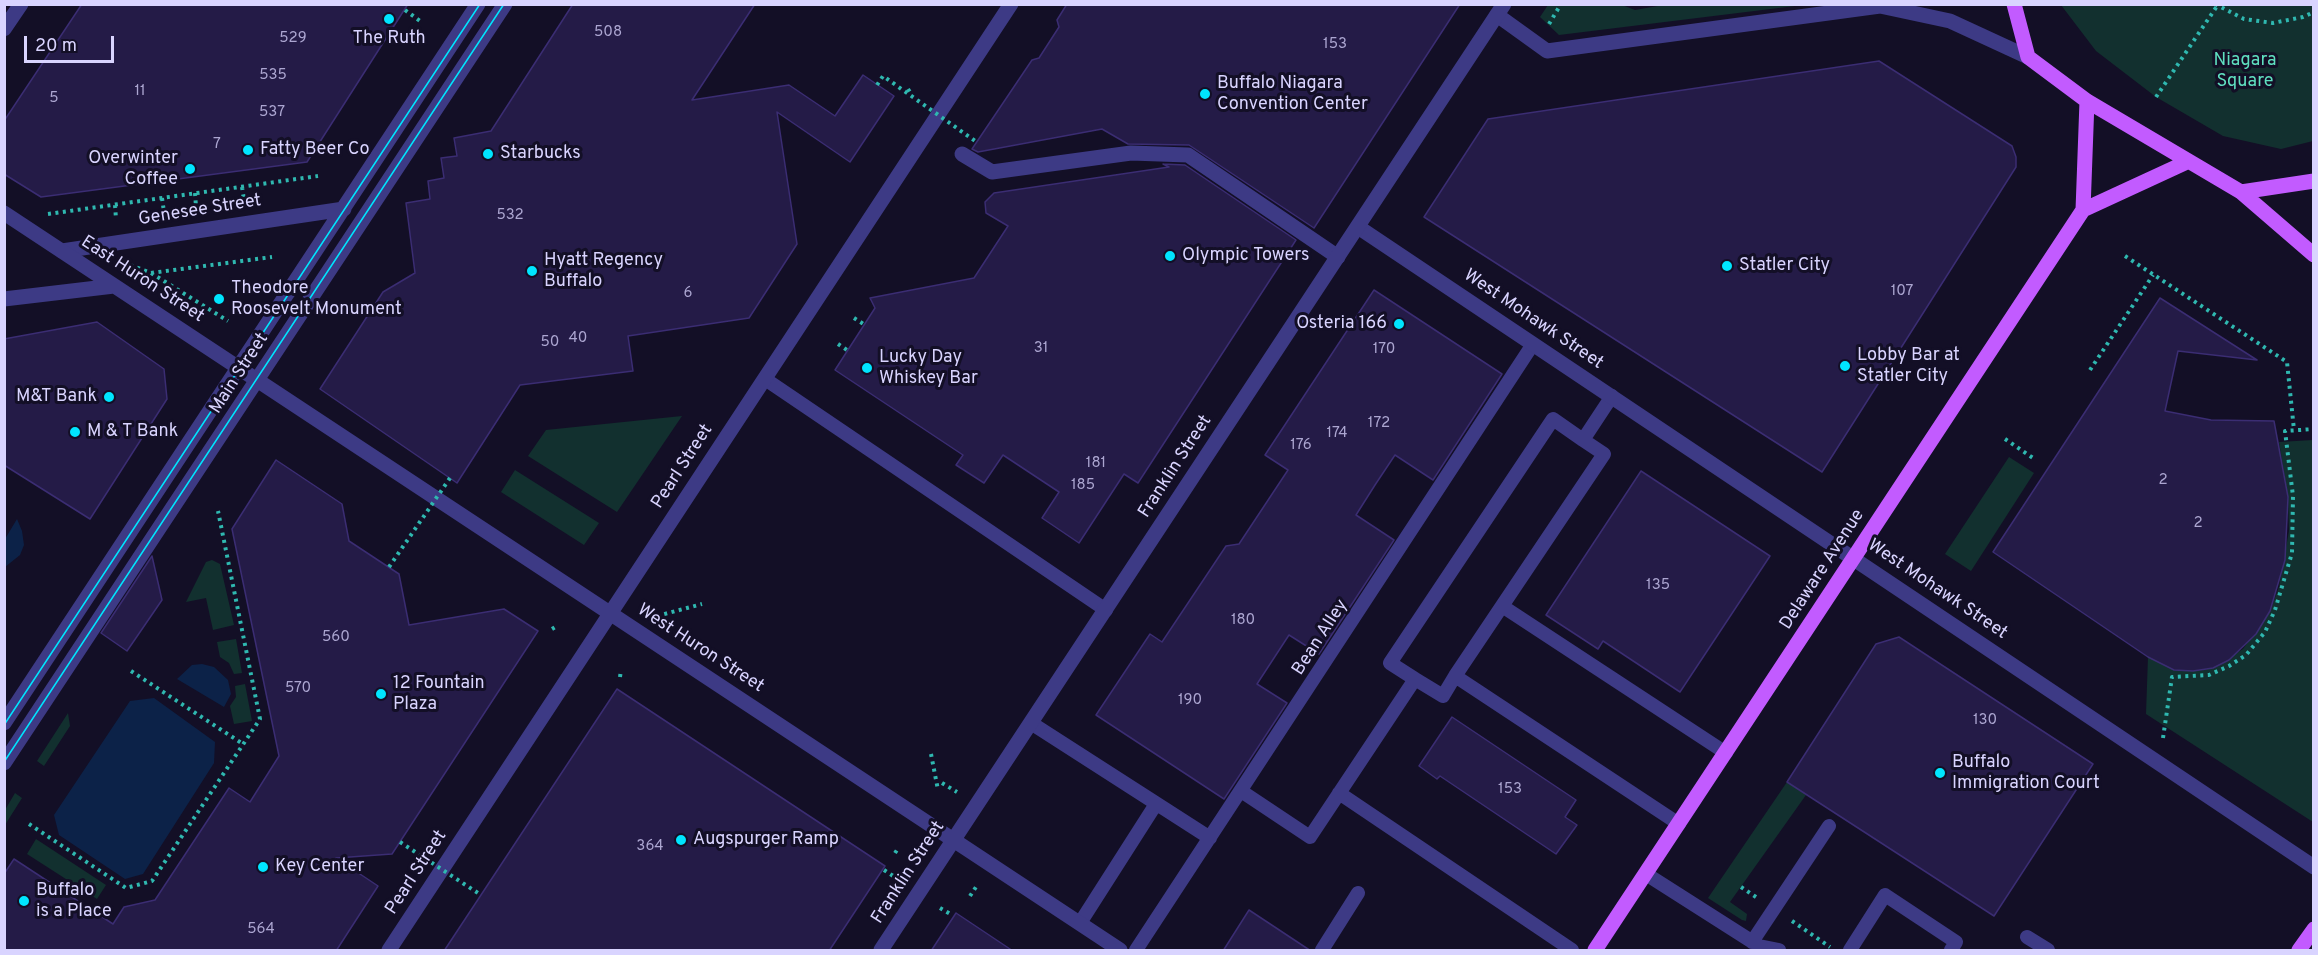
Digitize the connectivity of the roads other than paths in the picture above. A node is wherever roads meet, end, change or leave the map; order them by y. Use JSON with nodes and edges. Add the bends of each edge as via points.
{"nodes":[{"id":1,"x":21,"y":4,"type":"edge"},
{"id":2,"x":478,"y":4,"type":"edge"},
{"id":3,"x":505,"y":4,"type":"edge"},
{"id":4,"x":1011,"y":4,"type":"edge"},
{"id":5,"x":2014,"y":4,"type":"edge"},
{"id":6,"x":1501,"y":10,"type":"edge"},
{"id":7,"x":4,"y":29,"type":"edge"},
{"id":8,"x":2028,"y":57,"type":"junction"},
{"id":9,"x":2087,"y":100,"type":"junction"},
{"id":10,"x":962,"y":154,"type":"dead end"},
{"id":11,"x":2187,"y":162,"type":"junction"},
{"id":12,"x":2313,"y":180,"type":"edge"},
{"id":13,"x":2241,"y":192,"type":"junction"},
{"id":14,"x":344,"y":209,"type":"junction"},
{"id":15,"x":2083,"y":210,"type":"junction"},
{"id":16,"x":4,"y":213,"type":"edge"},
{"id":17,"x":1358,"y":227,"type":"junction"},
{"id":18,"x":62,"y":251,"type":"junction"},
{"id":19,"x":2313,"y":255,"type":"edge"},
{"id":20,"x":1338,"y":257,"type":"junction"},
{"id":21,"x":114,"y":286,"type":"junction"},
{"id":22,"x":4,"y":299,"type":"edge"},
{"id":23,"x":1533,"y":344,"type":"junction"},
{"id":24,"x":239,"y":368,"type":"junction"},
{"id":25,"x":765,"y":379,"type":"junction"},
{"id":26,"x":258,"y":380,"type":"junction"},
{"id":27,"x":1612,"y":396,"type":"junction"},
{"id":28,"x":1583,"y":440,"type":"junction"},
{"id":29,"x":1855,"y":559,"type":"junction"},
{"id":30,"x":1502,"y":606,"type":"junction"},
{"id":31,"x":1106,"y":610,"type":"junction"},
{"id":32,"x":611,"y":614,"type":"junction"},
{"id":33,"x":1455,"y":676,"type":"junction"},
{"id":34,"x":1415,"y":679,"type":"junction"},
{"id":35,"x":4,"y":723,"type":"edge"},
{"id":36,"x":1031,"y":723,"type":"junction"},
{"id":37,"x":1726,"y":753,"type":"junction"},
{"id":38,"x":4,"y":763,"type":"edge"},
{"id":39,"x":1241,"y":791,"type":"junction"},
{"id":40,"x":1339,"y":793,"type":"junction"},
{"id":41,"x":1156,"y":804,"type":"junction"},
{"id":42,"x":1679,"y":824,"type":"junction"},
{"id":43,"x":1829,"y":826,"type":"dead end"},
{"id":44,"x":1210,"y":838,"type":"junction"},
{"id":45,"x":954,"y":840,"type":"junction"},
{"id":46,"x":2313,"y":867,"type":"edge"},
{"id":47,"x":1646,"y":874,"type":"junction"},
{"id":48,"x":1358,"y":893,"type":"dead end"},
{"id":49,"x":1080,"y":923,"type":"junction"},
{"id":50,"x":2313,"y":929,"type":"edge"},
{"id":51,"x":2027,"y":937,"type":"dead end"},
{"id":52,"x":1757,"y":946,"type":"edge"},
{"id":53,"x":389,"y":951,"type":"edge"},
{"id":54,"x":881,"y":951,"type":"edge"},
{"id":55,"x":1120,"y":951,"type":"edge"},
{"id":56,"x":1136,"y":951,"type":"edge"},
{"id":57,"x":1322,"y":951,"type":"edge"},
{"id":58,"x":1572,"y":951,"type":"edge"},
{"id":59,"x":1595,"y":951,"type":"edge"},
{"id":60,"x":1779,"y":951,"type":"edge"},
{"id":61,"x":1850,"y":951,"type":"edge"},
{"id":62,"x":1951,"y":951,"type":"edge"},
{"id":63,"x":2048,"y":951,"type":"edge"},
{"id":64,"x":2299,"y":951,"type":"edge"}],
"edges":[{"from":1,"to":7,"type":"street"},
{"from":2,"to":14,"type":"street","name":"Main Street"},
{"from":3,"to":26,"type":"street","name":"Main Street"},
{"from":4,"to":25,"type":"street","name":"Pearl Street"},
{"from":5,"to":8,"type":"main road"},
{"from":6,"to":8,"type":"street","via":[[1547,51],[1880,6],[1950,21]]},
{"from":6,"to":17,"type":"street","name":"Franklin Street"},
{"from":8,"to":9,"type":"main road"},
{"from":9,"to":11,"type":"main road"},
{"from":9,"to":15,"type":"main road"},
{"from":10,"to":20,"type":"street","via":[[993,172],[1131,153],[1188,155]]},
{"from":11,"to":13,"type":"main road"},
{"from":11,"to":15,"type":"main road"},
{"from":12,"to":13,"type":"main road"},
{"from":13,"to":19,"type":"main road"},
{"from":14,"to":18,"type":"street","name":"Genesee Street"},
{"from":14,"to":24,"type":"street","name":"Main Street"},
{"from":15,"to":29,"type":"main road","name":"Delaware Avenue"},
{"from":16,"to":18,"type":"street","name":"East Huron Street"},
{"from":17,"to":20,"type":"street","name":"Franklin Street"},
{"from":17,"to":23,"type":"street","name":"West Mohawk Street"},
{"from":18,"to":21,"type":"street","name":"East Huron Street"},
{"from":20,"to":31,"type":"street","name":"Franklin Street"},
{"from":21,"to":22,"type":"street"},
{"from":21,"to":24,"type":"street","name":"East Huron Street"},
{"from":23,"to":27,"type":"street","name":"West Mohawk Street"},
{"from":23,"to":39,"type":"lane","name":"Bean Alley"},
{"from":24,"to":26,"type":"street","name":"East Huron Street"},
{"from":24,"to":35,"type":"street","name":"Main Street"},
{"from":25,"to":31,"type":"lane"},
{"from":25,"to":32,"type":"street","name":"Pearl Street"},
{"from":26,"to":32,"type":"street","name":"West Huron Street"},
{"from":26,"to":38,"type":"street","name":"Main Street"},
{"from":27,"to":28,"type":"lane"},
{"from":27,"to":29,"type":"street","name":"West Mohawk Street"},
{"from":28,"to":30,"type":"lane","via":[[1604,454]]},
{"from":28,"to":34,"type":"lane","via":[[1553,419],[1390,663]]},
{"from":29,"to":37,"type":"main road","name":"Delaware Avenue"},
{"from":29,"to":46,"type":"street","name":"West Mohawk Street"},
{"from":30,"to":33,"type":"lane"},
{"from":30,"to":37,"type":"lane"},
{"from":31,"to":36,"type":"street","name":"Franklin Street"},
{"from":32,"to":45,"type":"street","name":"West Huron Street"},
{"from":32,"to":53,"type":"street","name":"Pearl Street"},
{"from":33,"to":34,"type":"lane","via":[[1443,696]]},
{"from":33,"to":42,"type":"lane"},
{"from":34,"to":40,"type":"lane"},
{"from":36,"to":41,"type":"lane"},
{"from":36,"to":45,"type":"street","name":"Franklin Street"},
{"from":37,"to":42,"type":"main road","name":"Delaware Avenue"},
{"from":39,"to":40,"type":"lane","via":[[1310,837]]},
{"from":39,"to":44,"type":"lane","name":"Bean Alley"},
{"from":40,"to":58,"type":"lane"},
{"from":41,"to":44,"type":"lane"},
{"from":41,"to":49,"type":"lane"},
{"from":42,"to":47,"type":"main road","name":"Delaware Avenue"},
{"from":43,"to":52,"type":"lane"},
{"from":44,"to":56,"type":"lane","name":"Bean Alley"},
{"from":45,"to":49,"type":"street","name":"West Huron Street"},
{"from":45,"to":54,"type":"street","name":"Franklin Street"},
{"from":47,"to":52,"type":"lane"},
{"from":47,"to":59,"type":"main road","name":"Delaware Avenue"},
{"from":48,"to":57,"type":"lane"},
{"from":49,"to":55,"type":"street","name":"West Huron Street"},
{"from":50,"to":64,"type":"main road"},
{"from":51,"to":63,"type":"lane"},
{"from":52,"to":60,"type":"lane"},
{"from":61,"to":62,"type":"lane","via":[[1885,895],[1956,942]]}]}
